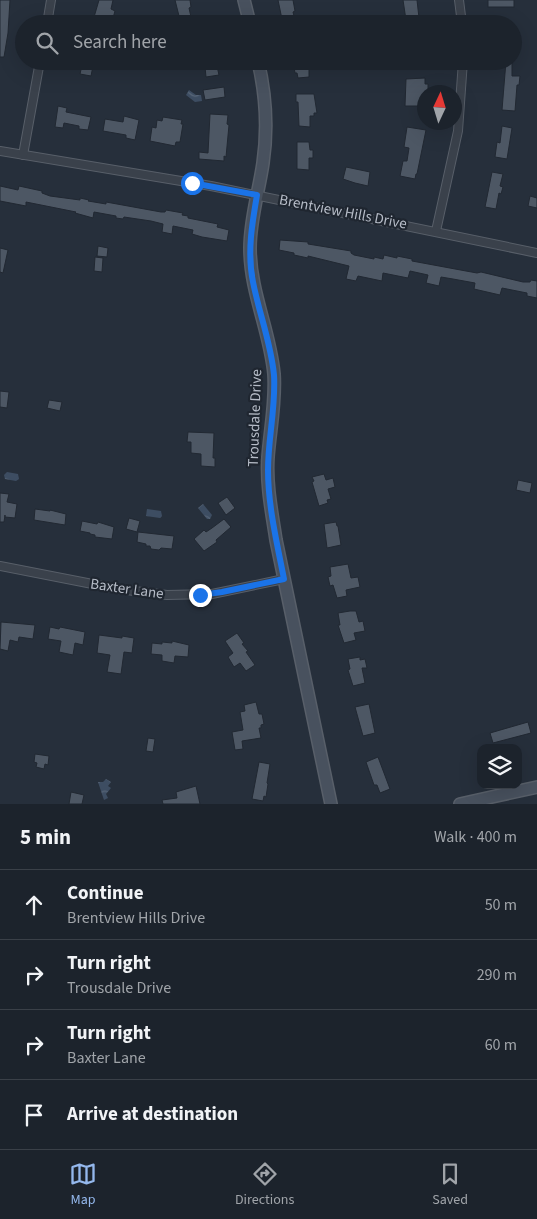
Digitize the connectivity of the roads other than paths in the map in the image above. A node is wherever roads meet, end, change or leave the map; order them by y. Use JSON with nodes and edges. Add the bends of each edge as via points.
{"nodes":[{"id":1,"x":51,"y":0,"type":"edge"},
{"id":2,"x":244,"y":0,"type":"edge"},
{"id":3,"x":459,"y":0,"type":"edge"},
{"id":4,"x":48,"y":15,"type":"edge"},
{"id":5,"x":248,"y":15,"type":"edge"},
{"id":6,"x":461,"y":15,"type":"edge"},
{"id":7,"x":38,"y":70,"type":"edge"},
{"id":8,"x":259,"y":70,"type":"edge"},
{"id":9,"x":463,"y":70,"type":"edge"},
{"id":10,"x":0,"y":151,"type":"edge"},
{"id":11,"x":23,"y":155,"type":"junction"},
{"id":12,"x":257,"y":195,"type":"junction"},
{"id":13,"x":436,"y":231,"type":"junction"},
{"id":14,"x":537,"y":253,"type":"edge"},
{"id":15,"x":0,"y":566,"type":"edge"},
{"id":16,"x":284,"y":579,"type":"junction"},
{"id":17,"x":537,"y":787,"type":"edge"},
{"id":18,"x":331,"y":804,"type":"edge"},
{"id":19,"x":460,"y":804,"type":"edge"}],
"edges":[{"from":1,"to":4,"type":"street"},
{"from":2,"to":5,"type":"street"},
{"from":3,"to":6,"type":"street"},
{"from":7,"to":11,"type":"street"},
{"from":8,"to":12,"type":"street","name":"Trousdale Drive","via":[[266,125]]},
{"from":9,"to":13,"type":"street","via":[[458,131]]},
{"from":10,"to":11,"type":"street","name":"Brentview Hills Drive"},
{"from":11,"to":12,"type":"street","name":"Brentview Hills Drive"},
{"from":12,"to":13,"type":"street","name":"Brentview Hills Drive"},
{"from":12,"to":16,"type":"street","name":"Trousdale Drive","via":[[250,258],[273,368],[269,486]]},
{"from":13,"to":14,"type":"street","name":"Brentview Hills Drive"},
{"from":15,"to":16,"type":"street","name":"Baxter Lane","via":[[167,595],[212,594]]},
{"from":16,"to":18,"type":"street","name":"Trousdale Drive"},
{"from":17,"to":19,"type":"street"}]}
